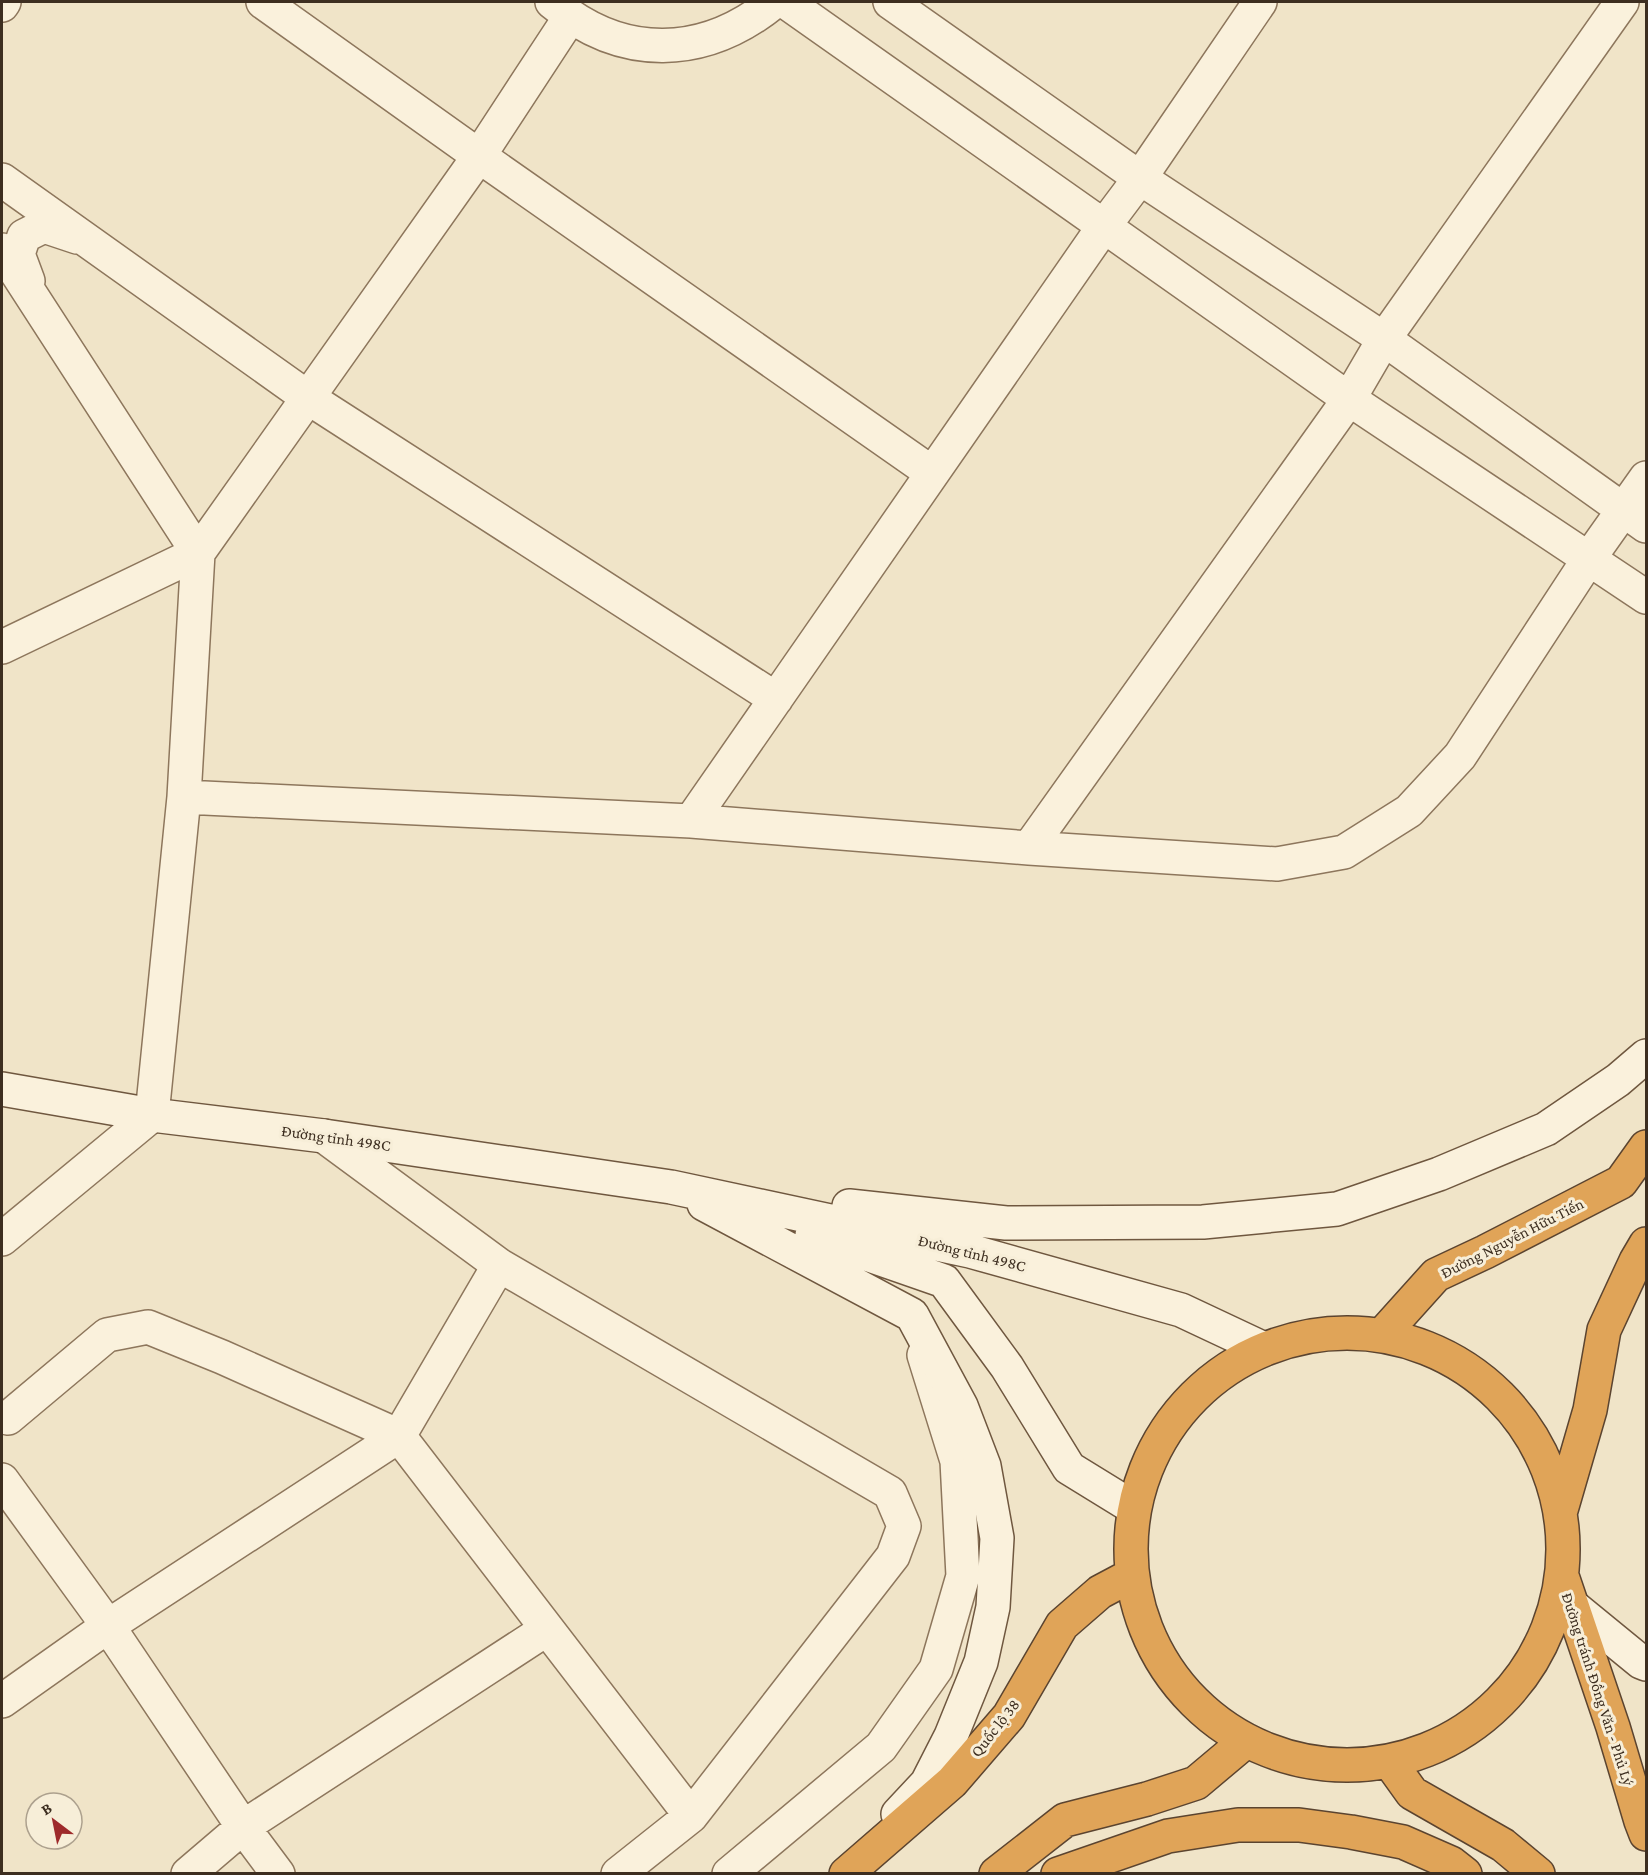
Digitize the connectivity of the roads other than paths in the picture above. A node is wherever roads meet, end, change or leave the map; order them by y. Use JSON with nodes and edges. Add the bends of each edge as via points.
{"nodes":[{"id":1,"x":263,"y":2,"type":"edge"},
{"id":2,"x":774,"y":2,"type":"edge"},
{"id":3,"x":786,"y":2,"type":"edge"},
{"id":4,"x":890,"y":2,"type":"edge"},
{"id":5,"x":1260,"y":2,"type":"edge"},
{"id":6,"x":1622,"y":2,"type":"edge"},
{"id":7,"x":561,"y":9,"type":"edge"},
{"id":8,"x":479,"y":156,"type":"junction"},
{"id":9,"x":1140,"y":178,"type":"junction"},
{"id":10,"x":2,"y":180,"type":"edge"},
{"id":11,"x":1104,"y":226,"type":"junction"},
{"id":12,"x":86,"y":240,"type":"junction"},
{"id":13,"x":2,"y":250,"type":"edge"},
{"id":14,"x":34,"y":300,"type":"junction"},
{"id":15,"x":1384,"y":339,"type":"junction"},
{"id":16,"x":307,"y":397,"type":"junction"},
{"id":17,"x":1349,"y":399,"type":"junction"},
{"id":18,"x":932,"y":473,"type":"junction"},
{"id":19,"x":1647,"y":478,"type":"edge"},
{"id":20,"x":1635,"y":519,"type":"edge"},
{"id":21,"x":198,"y":553,"type":"junction"},
{"id":22,"x":1590,"y":557,"type":"junction"},
{"id":23,"x":1647,"y":597,"type":"edge"},
{"id":24,"x":2,"y":647,"type":"edge"},
{"id":25,"x":776,"y":699,"type":"junction"},
{"id":26,"x":184,"y":797,"type":"junction"},
{"id":27,"x":691,"y":821,"type":"junction"},
{"id":28,"x":1029,"y":848,"type":"junction"},
{"id":29,"x":1647,"y":1036,"type":"edge"},
{"id":30,"x":1647,"y":1056,"type":"edge"},
{"id":31,"x":1618,"y":1080,"type":"junction"},
{"id":32,"x":2,"y":1089,"type":"edge"},
{"id":33,"x":152,"y":1115,"type":"junction"},
{"id":34,"x":324,"y":1136,"type":"junction"},
{"id":35,"x":1647,"y":1147,"type":"edge"},
{"id":36,"x":671,"y":1186,"type":"junction"},
{"id":37,"x":2,"y":1239,"type":"edge"},
{"id":38,"x":1647,"y":1244,"type":"edge"},
{"id":39,"x":499,"y":1265,"type":"junction"},
{"id":40,"x":912,"y":1316,"type":"junction"},
{"id":41,"x":1382,"y":1335,"type":"junction"},
{"id":42,"x":1264,"y":1350,"type":"junction"},
{"id":43,"x":8,"y":1418,"type":"dead end"},
{"id":44,"x":399,"y":1436,"type":"junction"},
{"id":45,"x":2,"y":1480,"type":"edge"},
{"id":46,"x":1134,"y":1508,"type":"junction"},
{"id":47,"x":1561,"y":1510,"type":"junction"},
{"id":48,"x":1132,"y":1575,"type":"junction"},
{"id":49,"x":1566,"y":1590,"type":"junction"},
{"id":50,"x":108,"y":1626,"type":"junction"},
{"id":51,"x":547,"y":1629,"type":"junction"},
{"id":52,"x":1647,"y":1664,"type":"edge"},
{"id":53,"x":2,"y":1701,"type":"edge"},
{"id":54,"x":1246,"y":1741,"type":"junction"},
{"id":55,"x":1389,"y":1761,"type":"junction"},
{"id":56,"x":691,"y":1816,"type":"junction"},
{"id":57,"x":243,"y":1827,"type":"junction"},
{"id":58,"x":1647,"y":1834,"type":"edge"},
{"id":59,"x":188,"y":1874,"type":"edge"},
{"id":60,"x":278,"y":1874,"type":"edge"},
{"id":61,"x":618,"y":1874,"type":"edge"},
{"id":62,"x":729,"y":1874,"type":"edge"},
{"id":63,"x":839,"y":1874,"type":"edge"},
{"id":64,"x":846,"y":1874,"type":"edge"},
{"id":65,"x":996,"y":1874,"type":"edge"},
{"id":66,"x":1058,"y":1874,"type":"edge"},
{"id":67,"x":1466,"y":1874,"type":"edge"},
{"id":68,"x":1538,"y":1874,"type":"edge"}],
"edges":[{"from":1,"to":8,"type":"street"},
{"from":2,"to":7,"type":"street","via":[[726,33],[694,43],[662,46],[599,33]]},
{"from":3,"to":11,"type":"street"},
{"from":4,"to":9,"type":"street"},
{"from":5,"to":9,"type":"street"},
{"from":6,"to":15,"type":"street"},
{"from":7,"to":8,"type":"street"},
{"from":8,"to":16,"type":"street"},
{"from":8,"to":18,"type":"street"},
{"from":9,"to":11,"type":"street"},
{"from":9,"to":15,"type":"street"},
{"from":10,"to":12,"type":"street"},
{"from":11,"to":17,"type":"street"},
{"from":11,"to":18,"type":"street"},
{"from":12,"to":14,"type":"street","via":[[44,226],[24,236],[18,254]]},
{"from":12,"to":16,"type":"street"},
{"from":13,"to":14,"type":"street"},
{"from":14,"to":21,"type":"street"},
{"from":15,"to":17,"type":"street"},
{"from":15,"to":20,"type":"street"},
{"from":16,"to":21,"type":"street"},
{"from":16,"to":25,"type":"street"},
{"from":17,"to":22,"type":"street"},
{"from":17,"to":28,"type":"street"},
{"from":18,"to":25,"type":"street"},
{"from":19,"to":20,"type":"street"},
{"from":20,"to":22,"type":"street"},
{"from":21,"to":24,"type":"street"},
{"from":21,"to":26,"type":"street"},
{"from":22,"to":23,"type":"street"},
{"from":22,"to":28,"type":"street","via":[[1460,756],[1409,812],[1344,852],[1277,864]]},
{"from":25,"to":27,"type":"street"},
{"from":26,"to":27,"type":"street"},
{"from":26,"to":33,"type":"street"},
{"from":27,"to":28,"type":"street"},
{"from":29,"to":31,"type":"street"},
{"from":30,"to":31,"type":"street"},
{"from":31,"to":36,"type":"street","via":[[1546,1129],[1439,1174],[1337,1209],[1203,1222],[1006,1223]]},
{"from":32,"to":33,"type":"street","name":"Đường tỉnh 498C"},
{"from":33,"to":34,"type":"street","name":"Đường tỉnh 498C"},
{"from":33,"to":37,"type":"street"},
{"from":34,"to":36,"type":"street","name":"Đường tỉnh 498C"},
{"from":34,"to":39,"type":"street"},
{"from":35,"to":41,"type":"highway","name":"Đường Nguyễn Hữu Tiến","via":[[1621,1182],[1436,1275]]},
{"from":36,"to":40,"type":"street"},
{"from":36,"to":42,"type":"street","name":"Đường tỉnh 498C","via":[[970,1251],[1181,1310]]},
{"from":36,"to":46,"type":"street","name":"Đường tỉnh 498C","via":[[944,1281],[1007,1367],[1069,1468]]},
{"from":38,"to":47,"type":"highway","via":[[1604,1330],[1590,1410]]},
{"from":39,"to":44,"type":"street"},
{"from":39,"to":56,"type":"street","via":[[890,1492],[904,1526],[893,1556]]},
{"from":40,"to":62,"type":"street","via":[[957,1461],[963,1576],[936,1669],[881,1747]]},
{"from":40,"to":63,"type":"street","via":[[961,1406],[984,1466],[997,1538],[993,1608],[981,1662],[927,1783]]},
{"from":41,"to":42,"type":"highway","via":[[1342,1332],[1302,1337]]},
{"from":41,"to":47,"type":"highway","via":[[1418,1344],[1453,1360],[1492,1388],[1534,1439],[1551,1473]]},
{"from":42,"to":46,"type":"highway","via":[[1227,1369],[1173,1421],[1146,1468]]},
{"from":43,"to":44,"type":"street","via":[[107,1335],[148,1327]]},
{"from":44,"to":50,"type":"street"},
{"from":44,"to":51,"type":"street"},
{"from":45,"to":50,"type":"street"},
{"from":46,"to":48,"type":"highway"},
{"from":47,"to":49,"type":"highway"},
{"from":48,"to":54,"type":"highway","via":[[1140,1616],[1157,1654],[1181,1689],[1211,1718]]},
{"from":48,"to":64,"type":"highway","name":"Quốc lộ 38","via":[[1100,1592],[1062,1625],[1009,1716],[981,1749],[952,1782]]},
{"from":49,"to":52,"type":"street"},
{"from":49,"to":55,"type":"highway","via":[[1539,1650],[1498,1703],[1460,1733]]},
{"from":49,"to":58,"type":"highway","name":"Đường tránh Đồng Văn - Phủ Lý"},
{"from":50,"to":53,"type":"street"},
{"from":50,"to":57,"type":"street"},
{"from":51,"to":56,"type":"street"},
{"from":51,"to":57,"type":"street"},
{"from":54,"to":55,"type":"highway","via":[[1280,1755],[1316,1763],[1352,1766]]},
{"from":54,"to":65,"type":"highway","via":[[1196,1784],[1065,1820]]},
{"from":55,"to":68,"type":"highway","via":[[1412,1793],[1503,1845]]},
{"from":56,"to":61,"type":"street"},
{"from":57,"to":59,"type":"street"},
{"from":57,"to":60,"type":"street"},
{"from":66,"to":67,"type":"highway","via":[[1168,1836],[1238,1825],[1299,1825],[1403,1842],[1452,1863]]}]}
